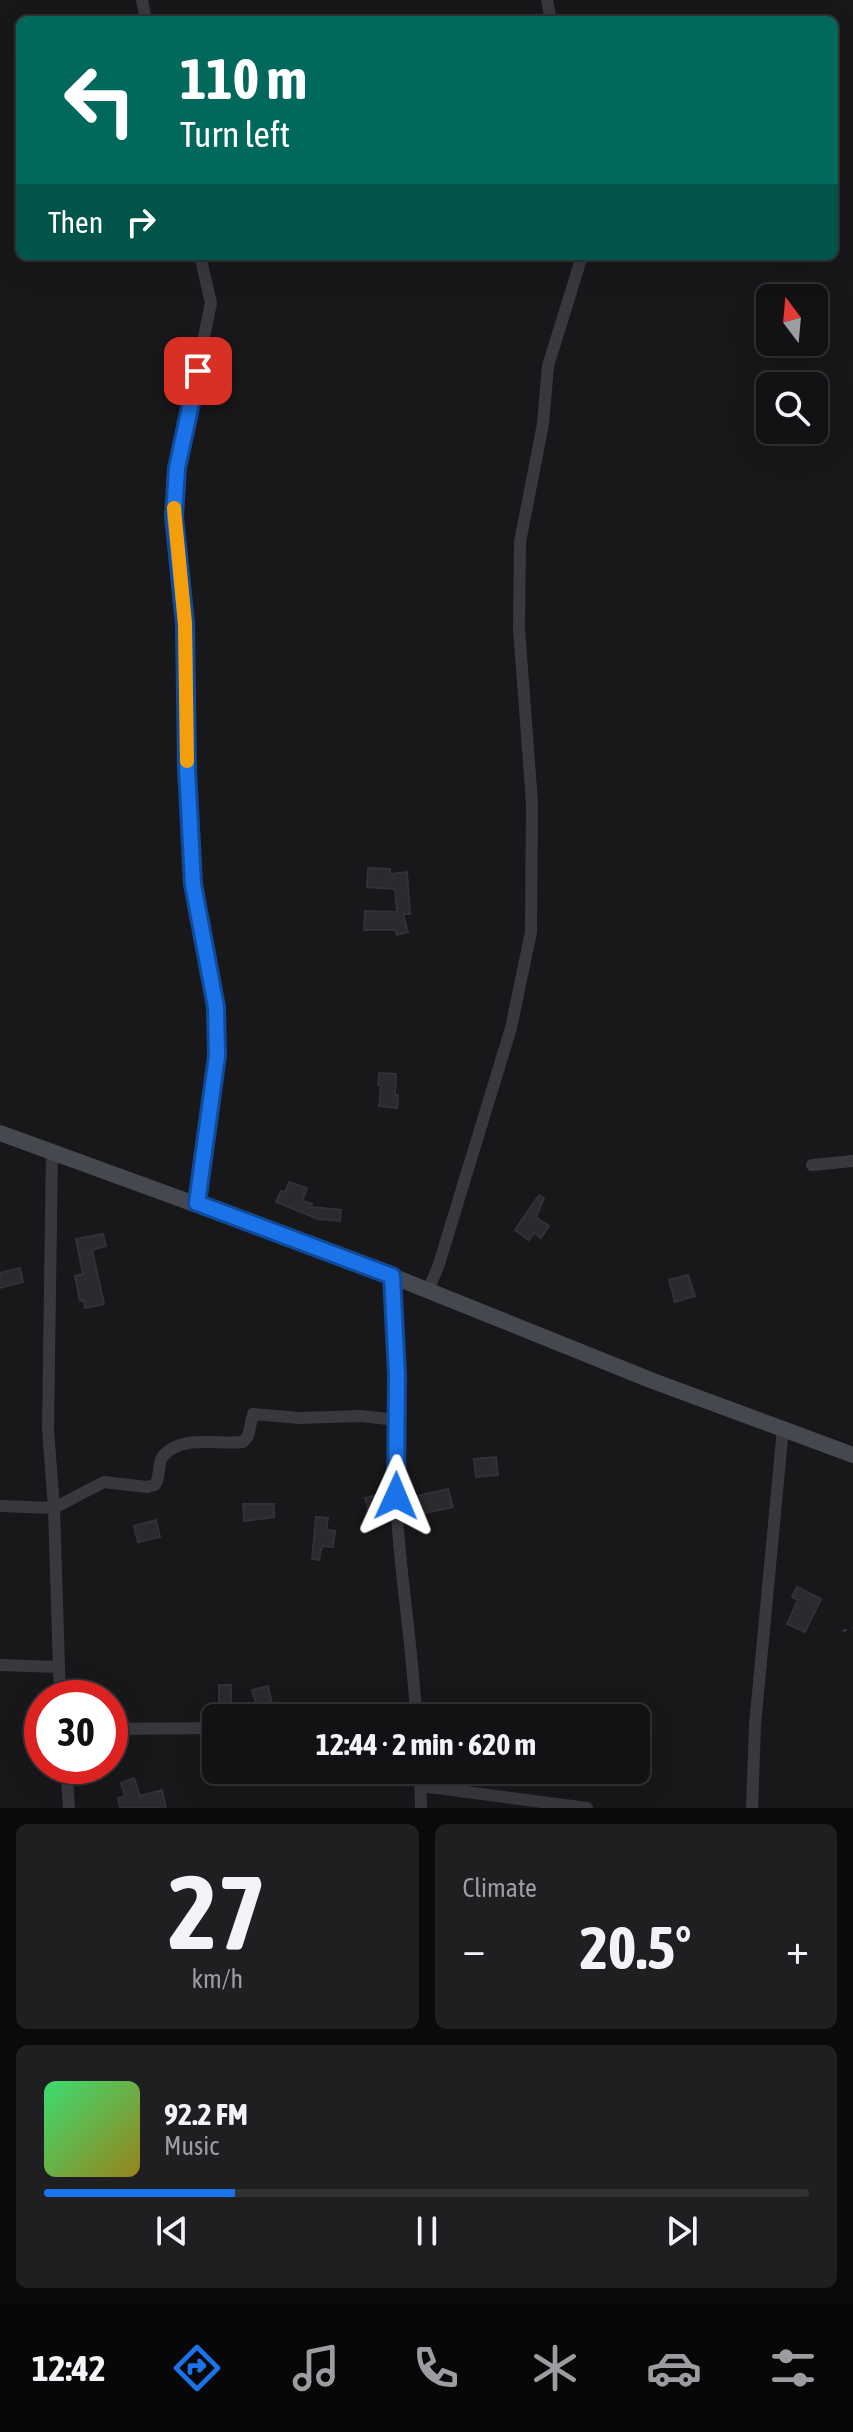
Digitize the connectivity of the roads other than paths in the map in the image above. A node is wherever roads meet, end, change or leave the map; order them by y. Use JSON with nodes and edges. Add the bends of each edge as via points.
{"nodes":[{"id":1,"x":201,"y":260,"type":"edge"},
{"id":2,"x":581,"y":260,"type":"edge"},
{"id":3,"x":0,"y":1133,"type":"edge"},
{"id":4,"x":52,"y":1151,"type":"junction"},
{"id":5,"x":853,"y":1161,"type":"edge"},
{"id":6,"x":812,"y":1165,"type":"dead end"},
{"id":7,"x":197,"y":1203,"type":"junction"},
{"id":8,"x":392,"y":1276,"type":"junction"},
{"id":9,"x":428,"y":1291,"type":"junction"},
{"id":10,"x":397,"y":1420,"type":"junction"},
{"id":11,"x":783,"y":1428,"type":"junction"},
{"id":12,"x":853,"y":1455,"type":"edge"},
{"id":13,"x":0,"y":1506,"type":"edge"},
{"id":14,"x":54,"y":1508,"type":"junction"},
{"id":15,"x":0,"y":1665,"type":"edge"},
{"id":16,"x":57,"y":1667,"type":"junction"},
{"id":17,"x":58,"y":1680,"type":"edge"},
{"id":18,"x":414,"y":1704,"type":"edge"},
{"id":19,"x":202,"y":1728,"type":"edge"},
{"id":20,"x":128,"y":1729,"type":"edge"},
{"id":21,"x":67,"y":1784,"type":"edge"},
{"id":22,"x":421,"y":1786,"type":"joint"},
{"id":23,"x":69,"y":1808,"type":"edge"},
{"id":24,"x":421,"y":1808,"type":"edge"},
{"id":25,"x":587,"y":1808,"type":"edge"},
{"id":26,"x":752,"y":1808,"type":"edge"}],
"edges":[{"from":1,"to":7,"type":"street","via":[[211,303],[177,468],[174,516],[184,598],[193,884],[217,1037]]},
{"from":2,"to":9,"type":"street","via":[[548,366],[543,424],[520,542],[518,586],[532,803],[531,932],[511,1028]]},
{"from":3,"to":4,"type":"main road"},
{"from":4,"to":7,"type":"main road"},
{"from":4,"to":14,"type":"street","via":[[48,1429]]},
{"from":5,"to":6,"type":"street"},
{"from":7,"to":8,"type":"main road"},
{"from":8,"to":9,"type":"main road"},
{"from":8,"to":10,"type":"street"},
{"from":9,"to":11,"type":"main road"},
{"from":10,"to":14,"type":"street","via":[[253,1414],[243,1442],[186,1443],[164,1455],[155,1485],[104,1482]]},
{"from":10,"to":18,"type":"street","via":[[396,1496]]},
{"from":11,"to":12,"type":"main road"},
{"from":11,"to":26,"type":"street"},
{"from":13,"to":14,"type":"street"},
{"from":14,"to":16,"type":"street"},
{"from":15,"to":16,"type":"street"},
{"from":16,"to":17,"type":"street"},
{"from":19,"to":20,"type":"street"},
{"from":21,"to":23,"type":"street"},
{"from":22,"to":24,"type":"street"},
{"from":22,"to":25,"type":"street"}]}
